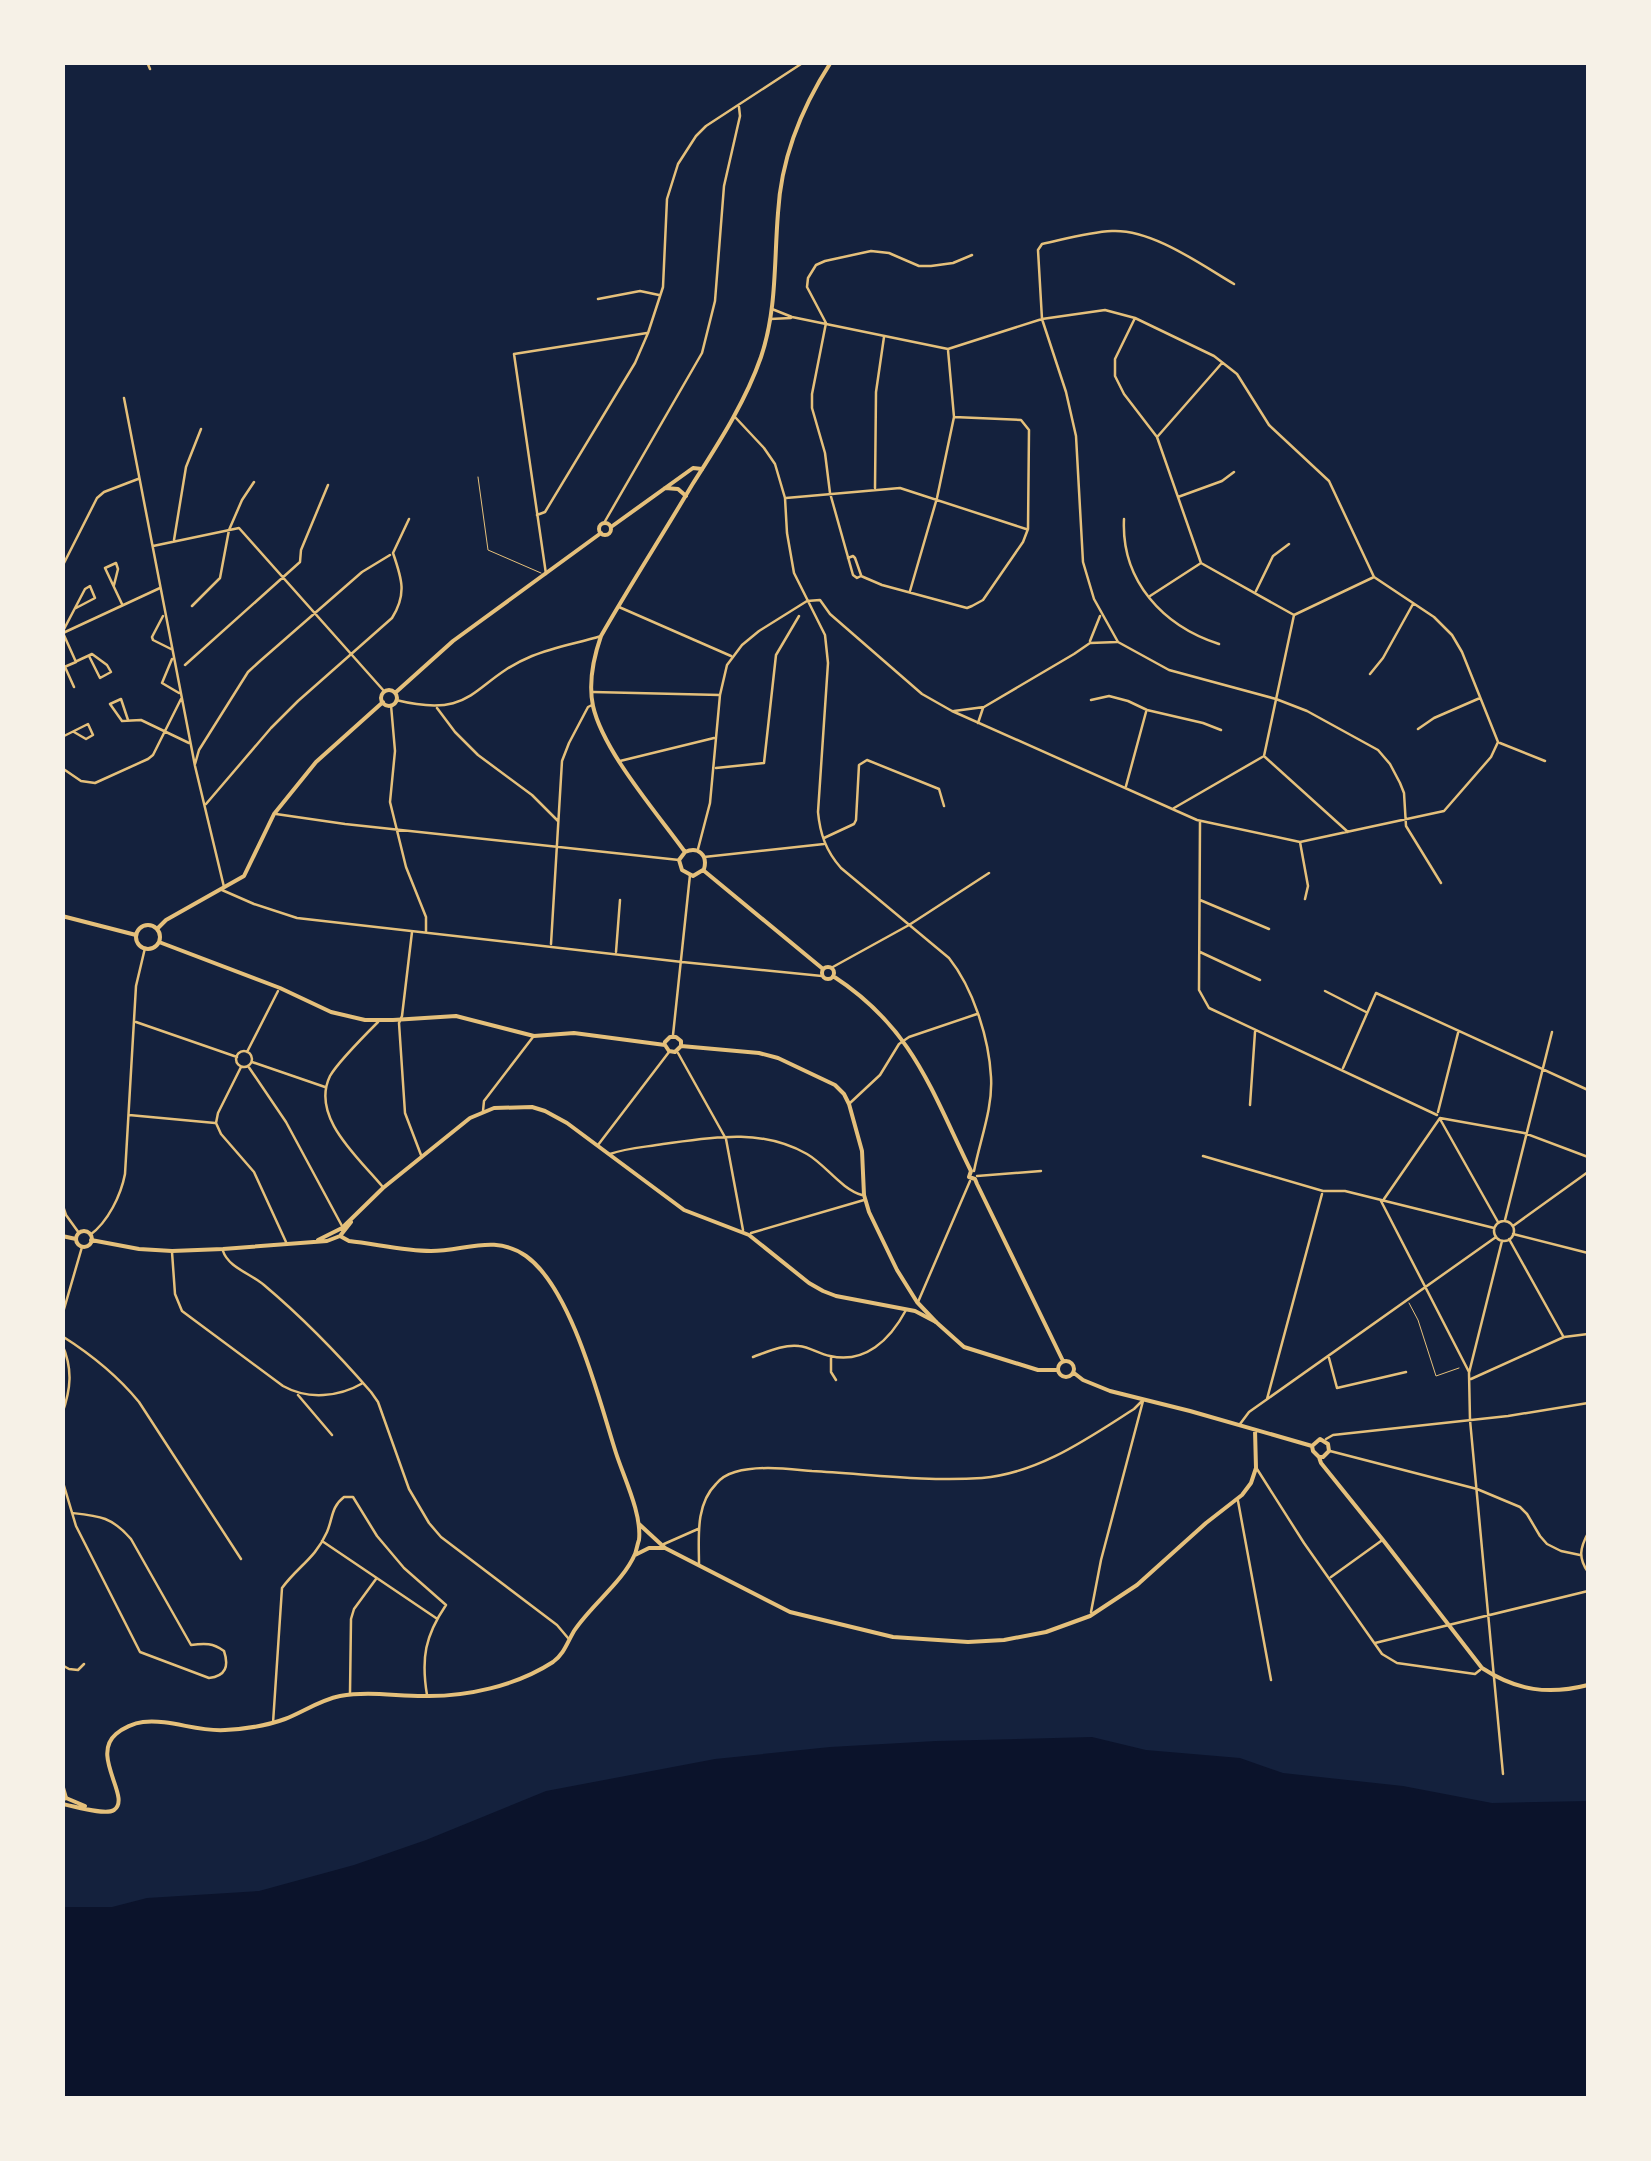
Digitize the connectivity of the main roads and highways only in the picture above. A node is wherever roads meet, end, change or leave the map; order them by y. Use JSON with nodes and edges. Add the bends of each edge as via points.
{"nodes":[{"id":1,"x":831,"y":62,"type":"edge"},
{"id":2,"x":702,"y":469,"type":"junction"},
{"id":3,"x":665,"y":488,"type":"junction"},
{"id":4,"x":686,"y":496,"type":"junction"},
{"id":5,"x":610,"y":527,"type":"junction"},
{"id":6,"x":600,"y":533,"type":"junction"},
{"id":7,"x":394,"y":699,"type":"junction"},
{"id":8,"x":382,"y":702,"type":"junction"},
{"id":9,"x":685,"y":852,"type":"junction"},
{"id":10,"x":703,"y":870,"type":"junction"},
{"id":11,"x":62,"y":916,"type":"edge"},
{"id":12,"x":157,"y":929,"type":"junction"},
{"id":13,"x":136,"y":935,"type":"junction"},
{"id":14,"x":158,"y":942,"type":"junction"},
{"id":15,"x":823,"y":972,"type":"junction"},
{"id":16,"x":833,"y":976,"type":"junction"},
{"id":17,"x":665,"y":1044,"type":"junction"},
{"id":18,"x":681,"y":1046,"type":"junction"},
{"id":19,"x":340,"y":1232,"type":"junction"},
{"id":20,"x":62,"y":1236,"type":"edge"},
{"id":21,"x":77,"y":1236,"type":"junction"},
{"id":22,"x":91,"y":1238,"type":"junction"},
{"id":23,"x":918,"y":1302,"type":"junction"},
{"id":24,"x":915,"y":1311,"type":"junction"},
{"id":25,"x":936,"y":1322,"type":"junction"},
{"id":26,"x":1064,"y":1360,"type":"junction"},
{"id":27,"x":1058,"y":1370,"type":"junction"},
{"id":28,"x":1074,"y":1373,"type":"junction"},
{"id":29,"x":1255,"y":1430,"type":"junction"},
{"id":30,"x":1312,"y":1446,"type":"junction"},
{"id":31,"x":1319,"y":1456,"type":"junction"},
{"id":32,"x":639,"y":1524,"type":"junction"},
{"id":33,"x":653,"y":1538,"type":"junction"},
{"id":34,"x":638,"y":1544,"type":"junction"},
{"id":35,"x":658,"y":1547,"type":"junction"},
{"id":36,"x":635,"y":1555,"type":"junction"},
{"id":37,"x":1588,"y":1684,"type":"edge"},
{"id":38,"x":62,"y":1784,"type":"edge"},
{"id":39,"x":64,"y":1801,"type":"edge"}],
"edges":[{"from":1,"to":2,"type":"main road","via":[[801,114],[784,170],[762,354]]},
{"from":2,"to":3,"type":"main road","via":[[693,468]]},
{"from":2,"to":4,"type":"main road"},
{"from":3,"to":4,"type":"main road"},
{"from":3,"to":5,"type":"main road"},
{"from":4,"to":9,"type":"main road","via":[[601,636],[592,692],[599,724],[620,762]]},
{"from":5,"to":6,"type":"main road"},
{"from":5,"to":6,"type":"main road","via":[[604,523]]},
{"from":6,"to":7,"type":"main road","via":[[453,641]]},
{"from":7,"to":8,"type":"main road"},
{"from":7,"to":8,"type":"main road","via":[[391,690],[384,691]]},
{"from":8,"to":12,"type":"main road","via":[[316,762],[274,814],[244,876]]},
{"from":9,"to":10,"type":"main road","via":[[698,851]]},
{"from":9,"to":10,"type":"main road","via":[[682,870]]},
{"from":10,"to":15,"type":"main road"},
{"from":11,"to":13,"type":"main road"},
{"from":12,"to":13,"type":"main road","via":[[145,925]]},
{"from":12,"to":14,"type":"main road"},
{"from":13,"to":14,"type":"main road","via":[[145,948]]},
{"from":14,"to":17,"type":"main road","via":[[331,1012],[379,1021],[456,1016],[534,1036],[574,1033]]},
{"from":15,"to":16,"type":"main road","via":[[826,979]]},
{"from":15,"to":16,"type":"main road","via":[[831,968]]},
{"from":16,"to":26,"type":"main road","via":[[904,1040],[923,1069]]},
{"from":17,"to":18,"type":"main road","via":[[677,1052]]},
{"from":17,"to":18,"type":"main road","via":[[673,1036]]},
{"from":18,"to":23,"type":"main road","via":[[778,1058],[844,1094],[862,1151],[864,1198],[884,1248]]},
{"from":19,"to":22,"type":"main road","via":[[332,1240],[172,1251]]},
{"from":19,"to":24,"type":"main road","via":[[470,1118],[519,1106],[567,1123],[684,1210],[746,1233],[809,1284]]},
{"from":19,"to":32,"type":"main road","via":[[349,1240],[434,1251],[493,1244],[528,1257],[558,1296],[582,1348]]},
{"from":20,"to":21,"type":"main road"},
{"from":21,"to":22,"type":"main road","via":[[84,1231]]},
{"from":21,"to":22,"type":"main road","via":[[82,1247]]},
{"from":23,"to":24,"type":"main road"},
{"from":23,"to":25,"type":"main road"},
{"from":24,"to":25,"type":"main road"},
{"from":25,"to":27,"type":"main road","via":[[964,1347]]},
{"from":26,"to":27,"type":"main road"},
{"from":26,"to":28,"type":"main road","via":[[1073,1363]]},
{"from":27,"to":28,"type":"main road"},
{"from":28,"to":29,"type":"main road","via":[[1110,1391]]},
{"from":29,"to":30,"type":"main road"},
{"from":29,"to":35,"type":"main road","via":[[1256,1468],[1238,1499],[1137,1585],[1090,1616],[1046,1632],[1004,1640],[893,1637],[790,1612]]},
{"from":30,"to":31,"type":"main road"},
{"from":30,"to":31,"type":"main road","via":[[1325,1440],[1329,1451]]},
{"from":31,"to":37,"type":"main road","via":[[1482,1668],[1535,1691]]},
{"from":32,"to":33,"type":"main road"},
{"from":32,"to":34,"type":"main road"},
{"from":33,"to":34,"type":"main road"},
{"from":33,"to":35,"type":"main road"},
{"from":33,"to":35,"type":"main road"},
{"from":34,"to":36,"type":"main road"},
{"from":35,"to":36,"type":"main road"},
{"from":36,"to":39,"type":"main road","via":[[561,1654],[510,1682],[459,1695],[350,1695],[273,1723],[224,1730],[140,1722],[110,1739],[115,1810]]},
{"from":38,"to":39,"type":"main road"}]}
